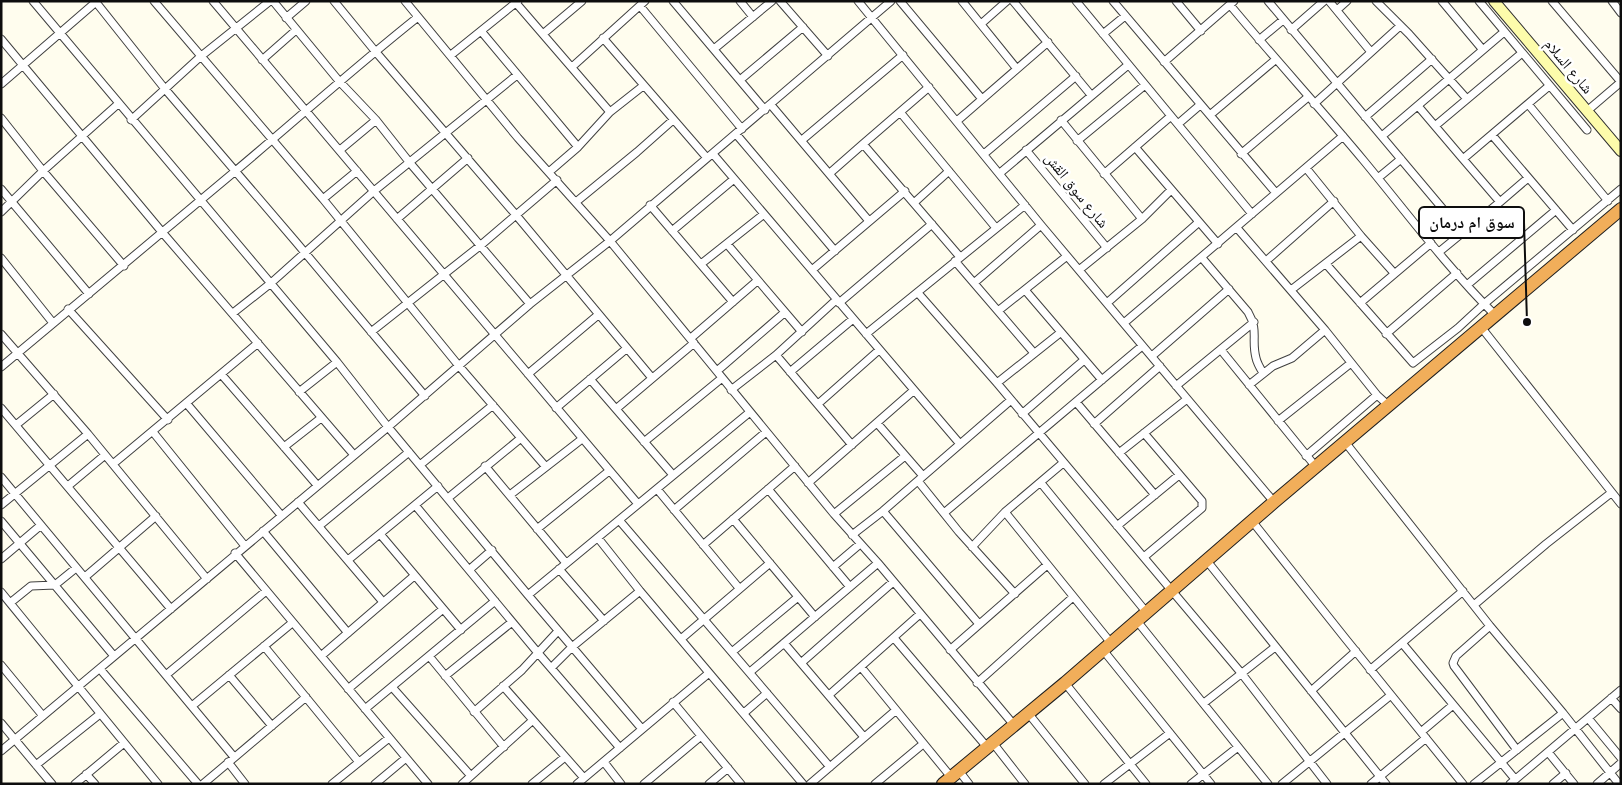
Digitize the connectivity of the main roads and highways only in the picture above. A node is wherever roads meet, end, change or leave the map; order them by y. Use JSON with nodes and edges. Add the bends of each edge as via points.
{"nodes":[{"id":1,"x":1494,"y":1,"type":"edge"},
{"id":2,"x":1502,"y":1,"type":"edge"},
{"id":3,"x":1567,"y":83,"type":"junction"},
{"id":4,"x":1619,"y":143,"type":"edge"},
{"id":5,"x":1621,"y":209,"type":"edge"},
{"id":6,"x":951,"y":777,"type":"edge"}],
"edges":[{"from":1,"to":3,"type":"main road","name":"شارع السلام"},
{"from":2,"to":3,"type":"main road","name":"شارع السلام"},
{"from":3,"to":4,"type":"main road","name":"شارع السلام"},
{"from":5,"to":6,"type":"highway"}]}
